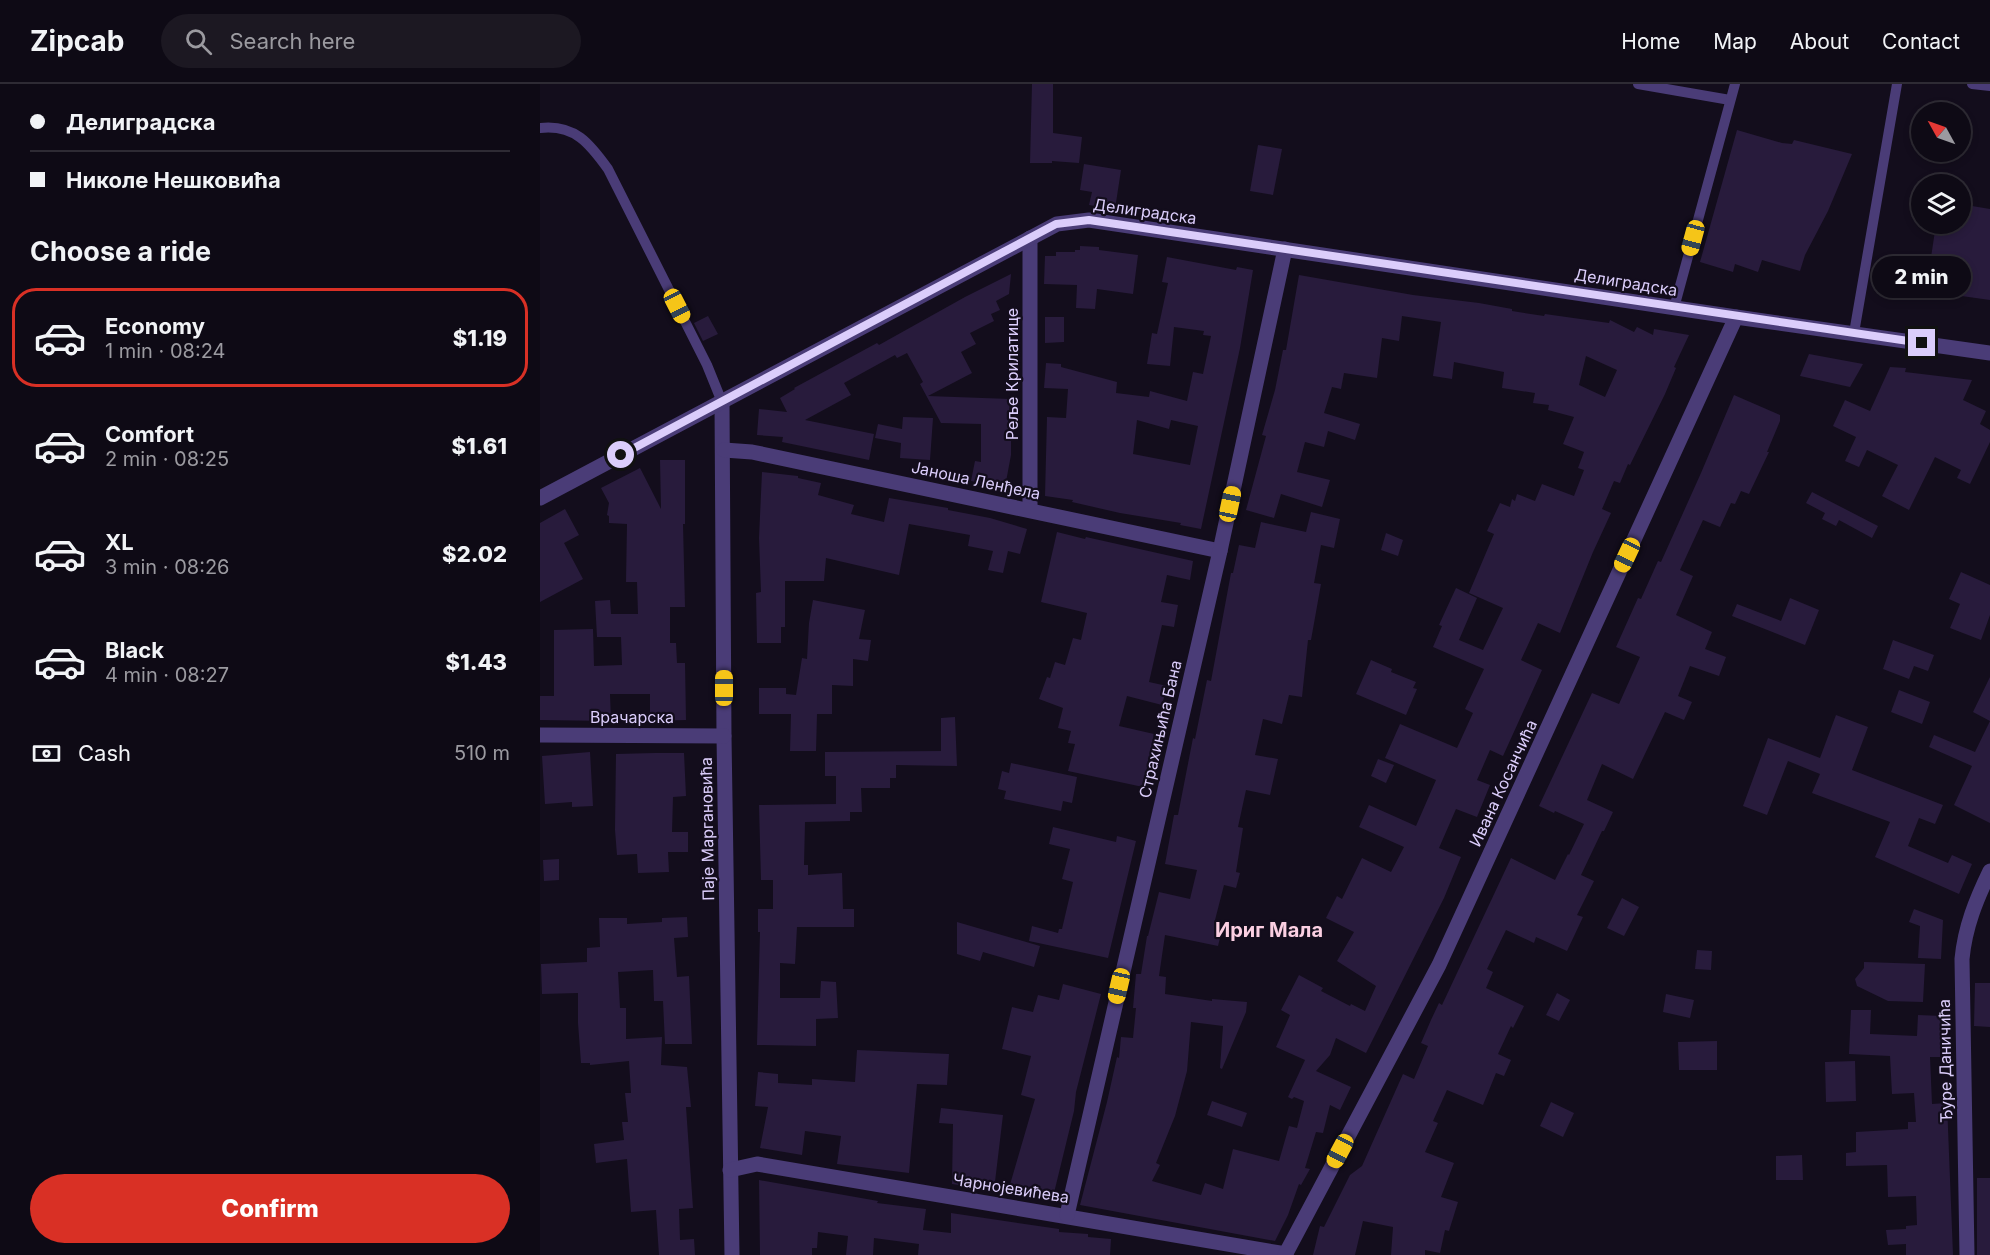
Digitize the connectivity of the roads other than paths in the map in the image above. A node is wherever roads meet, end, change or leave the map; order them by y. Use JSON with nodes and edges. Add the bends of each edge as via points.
{"nodes":[{"id":1,"x":1638,"y":84,"type":"edge"},
{"id":2,"x":1735,"y":84,"type":"edge"},
{"id":3,"x":1897,"y":84,"type":"edge"},
{"id":4,"x":1972,"y":84,"type":"edge"},
{"id":5,"x":1990,"y":86,"type":"edge"},
{"id":6,"x":1730,"y":100,"type":"junction"},
{"id":7,"x":540,"y":128,"type":"edge"},
{"id":8,"x":1030,"y":238,"type":"junction"},
{"id":9,"x":1286,"y":249,"type":"junction"},
{"id":10,"x":1674,"y":308,"type":"junction"},
{"id":11,"x":1736,"y":317,"type":"junction"},
{"id":12,"x":1854,"y":333,"type":"junction"},
{"id":13,"x":1990,"y":353,"type":"edge"},
{"id":14,"x":722,"y":402,"type":"junction"},
{"id":15,"x":724,"y":450,"type":"junction"},
{"id":16,"x":540,"y":498,"type":"edge"},
{"id":17,"x":1030,"y":510,"type":"junction"},
{"id":18,"x":1220,"y":551,"type":"junction"},
{"id":19,"x":540,"y":735,"type":"edge"},
{"id":20,"x":724,"y":736,"type":"junction"},
{"id":21,"x":1990,"y":871,"type":"edge"},
{"id":22,"x":730,"y":1170,"type":"junction"},
{"id":23,"x":1067,"y":1215,"type":"junction"},
{"id":24,"x":1286,"y":1254,"type":"edge"},
{"id":25,"x":732,"y":1255,"type":"edge"},
{"id":26,"x":1967,"y":1255,"type":"edge"}],
"edges":[{"from":1,"to":6,"type":"lane"},
{"from":2,"to":6,"type":"lane"},
{"from":3,"to":12,"type":"lane"},
{"from":4,"to":5,"type":"lane"},
{"from":6,"to":10,"type":"lane"},
{"from":7,"to":14,"type":"lane","via":[[576,134],[608,169]]},
{"from":8,"to":9,"type":"street","name":"Делиградска","via":[[1056,224],[1089,220]]},
{"from":8,"to":14,"type":"street","name":"Делиградска"},
{"from":8,"to":17,"type":"street","name":"Реље Крилатице"},
{"from":9,"to":10,"type":"street","name":"Делиградска"},
{"from":9,"to":18,"type":"street","name":"Страхињића Бана"},
{"from":10,"to":11,"type":"street","name":"Делиградска"},
{"from":11,"to":12,"type":"street","name":"Делиградска"},
{"from":11,"to":24,"type":"street","name":"Ивана Косанчића","via":[[1439,965]]},
{"from":12,"to":13,"type":"street","name":"Делиградска"},
{"from":14,"to":15,"type":"street","name":"Паје Маргановића"},
{"from":14,"to":16,"type":"street","name":"Делиградска"},
{"from":15,"to":17,"type":"street","name":"Јаноша Ленђела","via":[[752,452]]},
{"from":15,"to":20,"type":"street","name":"Паје Маргановића"},
{"from":17,"to":18,"type":"street","name":"Јаноша Ленђела"},
{"from":18,"to":23,"type":"street","name":"Страхињића Бана"},
{"from":19,"to":20,"type":"street","name":"Врачарска"},
{"from":20,"to":22,"type":"street","name":"Паје Маргановића"},
{"from":21,"to":26,"type":"street","name":"Ђуре Даничића","via":[[1967,928],[1962,959]]},
{"from":22,"to":23,"type":"street","name":"Чарнојевићева","via":[[757,1164]]},
{"from":22,"to":25,"type":"street","name":"Паје Маргановића"},
{"from":23,"to":24,"type":"street","name":"Чарнојевићева"}]}
